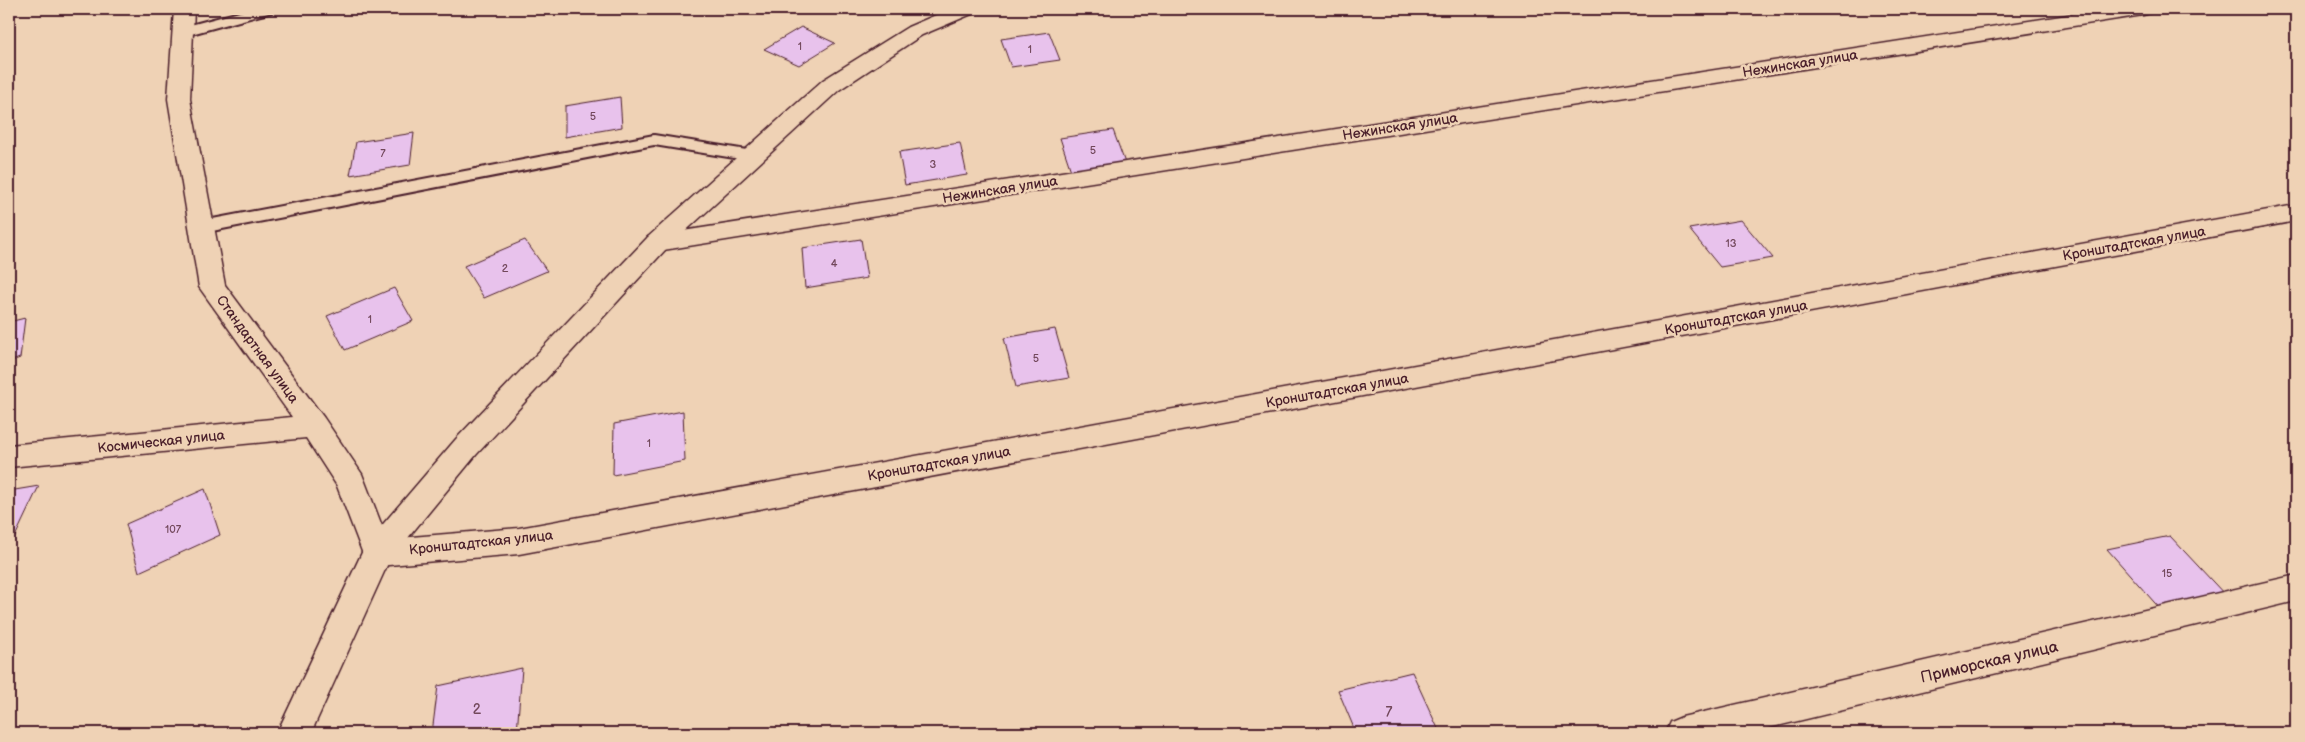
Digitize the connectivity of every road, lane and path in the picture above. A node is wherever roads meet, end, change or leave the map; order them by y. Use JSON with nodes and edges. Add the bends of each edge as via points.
{"nodes":[{"id":1,"x":267,"y":9,"type":"edge"},
{"id":2,"x":968,"y":9,"type":"edge"},
{"id":3,"x":2144,"y":9,"type":"edge"},
{"id":4,"x":184,"y":20,"type":"edge"},
{"id":5,"x":753,"y":156,"type":"junction"},
{"id":6,"x":2296,"y":213,"type":"edge"},
{"id":7,"x":202,"y":226,"type":"junction"},
{"id":8,"x":657,"y":243,"type":"junction"},
{"id":9,"x":314,"y":426,"type":"junction"},
{"id":10,"x":9,"y":456,"type":"edge"},
{"id":11,"x":377,"y":553,"type":"junction"},
{"id":12,"x":2296,"y":588,"type":"edge"},
{"id":13,"x":294,"y":733,"type":"edge"},
{"id":14,"x":1682,"y":733,"type":"edge"}],
"edges":[{"from":1,"to":4,"type":"lane"},
{"from":2,"to":5,"type":"street","via":[[915,31],[831,85]]},
{"from":3,"to":8,"type":"street","name":"Нежинская улица"},
{"from":4,"to":7,"type":"street","name":"Стандартная улица","via":[[179,99]]},
{"from":5,"to":7,"type":"lane","via":[[654,140]]},
{"from":5,"to":8,"type":"street"},
{"from":6,"to":11,"type":"street","name":"Кронштадтская улица","via":[[519,541]]},
{"from":7,"to":9,"type":"street","name":"Стандартная улица","via":[[212,287]]},
{"from":8,"to":11,"type":"street","via":[[466,447]]},
{"from":9,"to":10,"type":"street","name":"Космическая улица"},
{"from":9,"to":11,"type":"street","name":"Стандартная улица","via":[[351,482]]},
{"from":11,"to":13,"type":"street"},
{"from":12,"to":14,"type":"street","name":"Приморская улица"}]}
